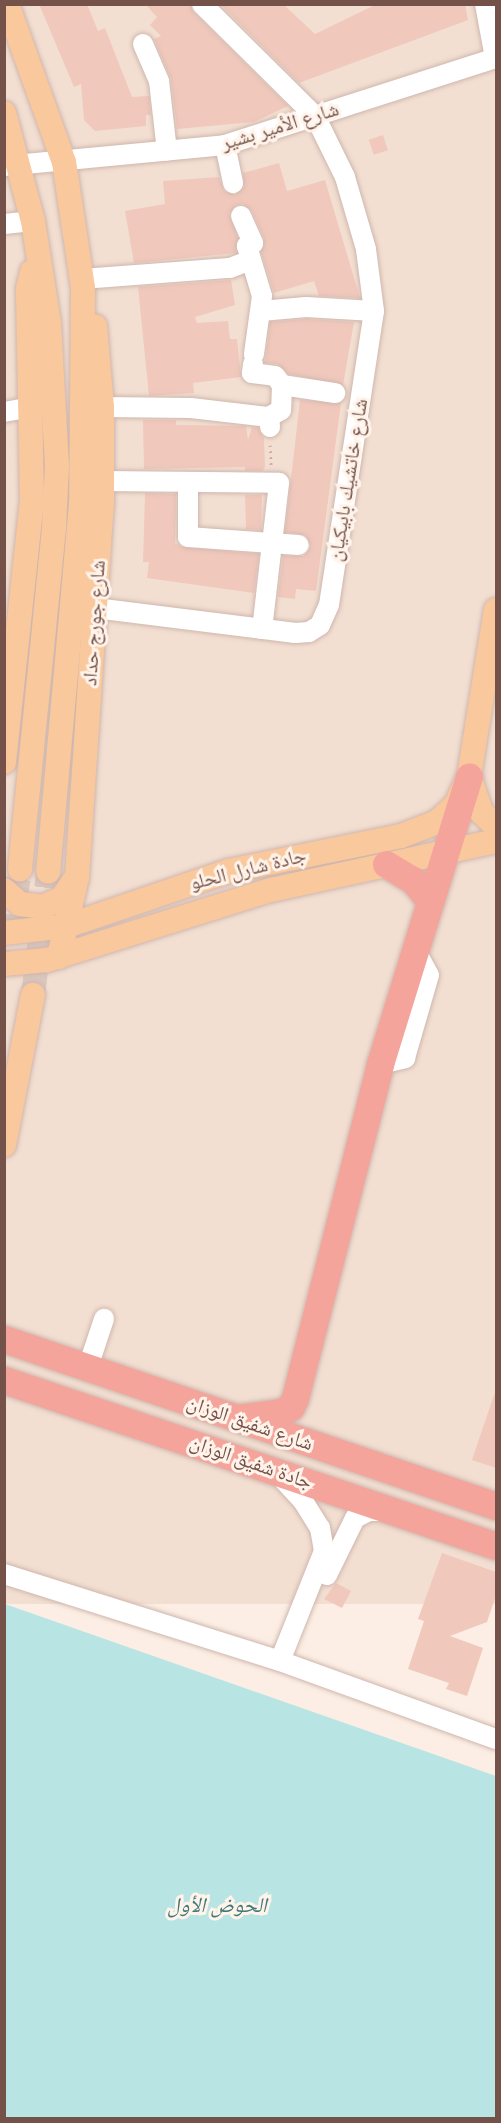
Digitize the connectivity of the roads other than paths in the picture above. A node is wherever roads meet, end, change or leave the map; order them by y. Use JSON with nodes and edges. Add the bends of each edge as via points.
{"nodes":[{"id":1,"x":7,"y":4,"type":"edge"},
{"id":2,"x":202,"y":4,"type":"edge"},
{"id":3,"x":485,"y":4,"type":"edge"},
{"id":4,"x":143,"y":44,"type":"dead end"},
{"id":5,"x":496,"y":58,"type":"edge"},
{"id":6,"x":4,"y":113,"type":"edge"},
{"id":7,"x":315,"y":116,"type":"junction"},
{"id":8,"x":225,"y":145,"type":"junction"},
{"id":9,"x":167,"y":151,"type":"junction"},
{"id":10,"x":64,"y":162,"type":"junction"},
{"id":11,"x":12,"y":166,"type":"edge"},
{"id":12,"x":233,"y":183,"type":"dead end"},
{"id":13,"x":241,"y":216,"type":"dead end"},
{"id":14,"x":33,"y":221,"type":"junction"},
{"id":15,"x":4,"y":224,"type":"edge"},
{"id":16,"x":37,"y":248,"type":"junction"},
{"id":17,"x":251,"y":260,"type":"junction"},
{"id":18,"x":83,"y":284,"type":"junction"},
{"id":19,"x":261,"y":310,"type":"junction"},
{"id":20,"x":374,"y":311,"type":"junction"},
{"id":21,"x":282,"y":385,"type":"junction"},
{"id":22,"x":335,"y":393,"type":"dead end"},
{"id":23,"x":32,"y":407,"type":"junction"},
{"id":24,"x":102,"y":407,"type":"junction"},
{"id":25,"x":4,"y":412,"type":"edge"},
{"id":26,"x":102,"y":481,"type":"junction"},
{"id":27,"x":188,"y":482,"type":"junction"},
{"id":28,"x":273,"y":543,"type":"junction"},
{"id":29,"x":299,"y":545,"type":"dead end"},
{"id":30,"x":95,"y":608,"type":"junction"},
{"id":31,"x":496,"y":610,"type":"edge"},
{"id":32,"x":262,"y":629,"type":"junction"},
{"id":33,"x":7,"y":717,"type":"edge"},
{"id":34,"x":4,"y":762,"type":"edge"},
{"id":35,"x":470,"y":776,"type":"junction"},
{"id":36,"x":496,"y":826,"type":"edge"},
{"id":37,"x":496,"y":841,"type":"edge"},
{"id":38,"x":448,"y":852,"type":"junction"},
{"id":39,"x":386,"y":864,"type":"junction"},
{"id":40,"x":20,"y":869,"type":"tunnel mouth"},
{"id":41,"x":48,"y":872,"type":"tunnel mouth"},
{"id":42,"x":76,"y":877,"type":"junction"},
{"id":43,"x":4,"y":890,"type":"edge"},
{"id":44,"x":429,"y":900,"type":"junction"},
{"id":45,"x":67,"y":926,"type":"junction"},
{"id":46,"x":4,"y":933,"type":"edge"},
{"id":47,"x":59,"y":957,"type":"junction"},
{"id":48,"x":4,"y":964,"type":"edge"},
{"id":49,"x":33,"y":995,"type":"tunnel mouth"},
{"id":50,"x":4,"y":1146,"type":"edge"},
{"id":51,"x":104,"y":1319,"type":"dead end"},
{"id":52,"x":4,"y":1339,"type":"edge"},
{"id":53,"x":88,"y":1367,"type":"junction"},
{"id":54,"x":4,"y":1380,"type":"edge"},
{"id":55,"x":237,"y":1418,"type":"junction"},
{"id":56,"x":274,"y":1470,"type":"junction"},
{"id":57,"x":496,"y":1506,"type":"edge"},
{"id":58,"x":395,"y":1511,"type":"junction"},
{"id":59,"x":496,"y":1546,"type":"edge"},
{"id":60,"x":4,"y":1574,"type":"edge"},
{"id":61,"x":280,"y":1661,"type":"junction"},
{"id":62,"x":496,"y":1739,"type":"edge"}],
"edges":[{"from":1,"to":10,"type":"main road","name":"شارع جورج حداد"},
{"from":2,"to":7,"type":"street","name":"شارع خاتشيك بابيكيان"},
{"from":3,"to":5,"type":"street"},
{"from":4,"to":9,"type":"street","via":[[159,81]]},
{"from":5,"to":7,"type":"street","name":"شارع الأمير بشير"},
{"from":6,"to":11,"type":"main road"},
{"from":7,"to":8,"type":"street","name":"شارع الأمير بشير"},
{"from":7,"to":20,"type":"street","name":"شارع خاتشيك بابيكيان","via":[[334,151],[357,212]]},
{"from":8,"to":9,"type":"street","name":"شارع الأمير بشير"},
{"from":8,"to":12,"type":"street"},
{"from":9,"to":10,"type":"street","name":"شارع الأمير بشير"},
{"from":10,"to":11,"type":"street","name":"شارع الأمير بشير"},
{"from":10,"to":18,"type":"main road","name":"شارع جورج حداد"},
{"from":11,"to":14,"type":"main road"},
{"from":13,"to":17,"type":"street","via":[[253,243],[247,246]]},
{"from":14,"to":15,"type":"street"},
{"from":14,"to":16,"type":"main road"},
{"from":16,"to":23,"type":"main road","via":[[28,289]]},
{"from":16,"to":40,"type":"main road","via":[[49,323],[57,465]]},
{"from":17,"to":18,"type":"street","via":[[230,268]]},
{"from":17,"to":19,"type":"street"},
{"from":18,"to":24,"type":"main road","name":"شارع جورج حداد","via":[[95,324]]},
{"from":18,"to":41,"type":"main road","name":"شارع جورج حداد","via":[[81,504]]},
{"from":19,"to":20,"type":"street","via":[[306,307]]},
{"from":19,"to":21,"type":"street","via":[[252,373],[274,376]]},
{"from":20,"to":32,"type":"street","name":"شارع خاتشيك بابيكيان","via":[[325,618],[309,632]]},
{"from":21,"to":22,"type":"street"},
{"from":21,"to":24,"type":"street","via":[[281,410],[269,423],[191,408]]},
{"from":23,"to":25,"type":"street"},
{"from":23,"to":33,"type":"main road","via":[[32,501]]},
{"from":24,"to":26,"type":"main road","name":"شارع جورج حداد"},
{"from":26,"to":27,"type":"street"},
{"from":26,"to":30,"type":"main road","name":"شارع جورج حداد"},
{"from":27,"to":28,"type":"street","via":[[188,537]]},
{"from":27,"to":28,"type":"street","via":[[279,483]]},
{"from":28,"to":29,"type":"street"},
{"from":28,"to":32,"type":"street"},
{"from":30,"to":32,"type":"street","name":"شارع خاتشيك بابيكيان"},
{"from":30,"to":42,"type":"main road","name":"شارع جورج حداد"},
{"from":31,"to":35,"type":"main road"},
{"from":33,"to":34,"type":"main road"},
{"from":35,"to":36,"type":"main road","via":[[482,813]]},
{"from":35,"to":38,"type":"highway"},
{"from":35,"to":45,"type":"main road","name":"جادة شارل الحلو","via":[[452,810],[415,832],[229,871]]},
{"from":37,"to":38,"type":"main road","name":"جادة شارل الحلو"},
{"from":38,"to":39,"type":"main road","name":"جادة شارل الحلو"},
{"from":38,"to":44,"type":"highway"},
{"from":39,"to":44,"type":"highway","via":[[413,880]]},
{"from":39,"to":47,"type":"main road","name":"جادة شارل الحلو","via":[[215,905]]},
{"from":42,"to":43,"type":"main road","via":[[62,898],[43,907],[20,904]]},
{"from":42,"to":45,"type":"main road","name":"شارع جورج حداد"},
{"from":44,"to":55,"type":"highway","via":[[380,1064],[295,1398],[291,1407],[281,1413]]},
{"from":45,"to":46,"type":"main road","name":"جادة شارل الحلو"},
{"from":45,"to":47,"type":"main road","name":"شارع جورج حداد"},
{"from":47,"to":48,"type":"main road","name":"جادة شارل الحلو"},
{"from":49,"to":50,"type":"main road"},
{"from":51,"to":53,"type":"street"},
{"from":52,"to":53,"type":"highway","name":"شارع شفيق الوزان"},
{"from":53,"to":55,"type":"highway","name":"شارع شفيق الوزان"},
{"from":54,"to":56,"type":"highway","name":"جادة شفيق الوزان"},
{"from":55,"to":57,"type":"highway","name":"شارع شفيق الوزان"},
{"from":56,"to":58,"type":"highway","name":"جادة شفيق الوزان"},
{"from":56,"to":61,"type":"street","via":[[303,1501],[320,1528],[324,1551]]},
{"from":58,"to":59,"type":"highway","name":"جادة شفيق الوزان"},
{"from":58,"to":61,"type":"street","via":[[369,1511],[355,1518]]},
{"from":60,"to":61,"type":"street"},
{"from":61,"to":62,"type":"street"}]}
